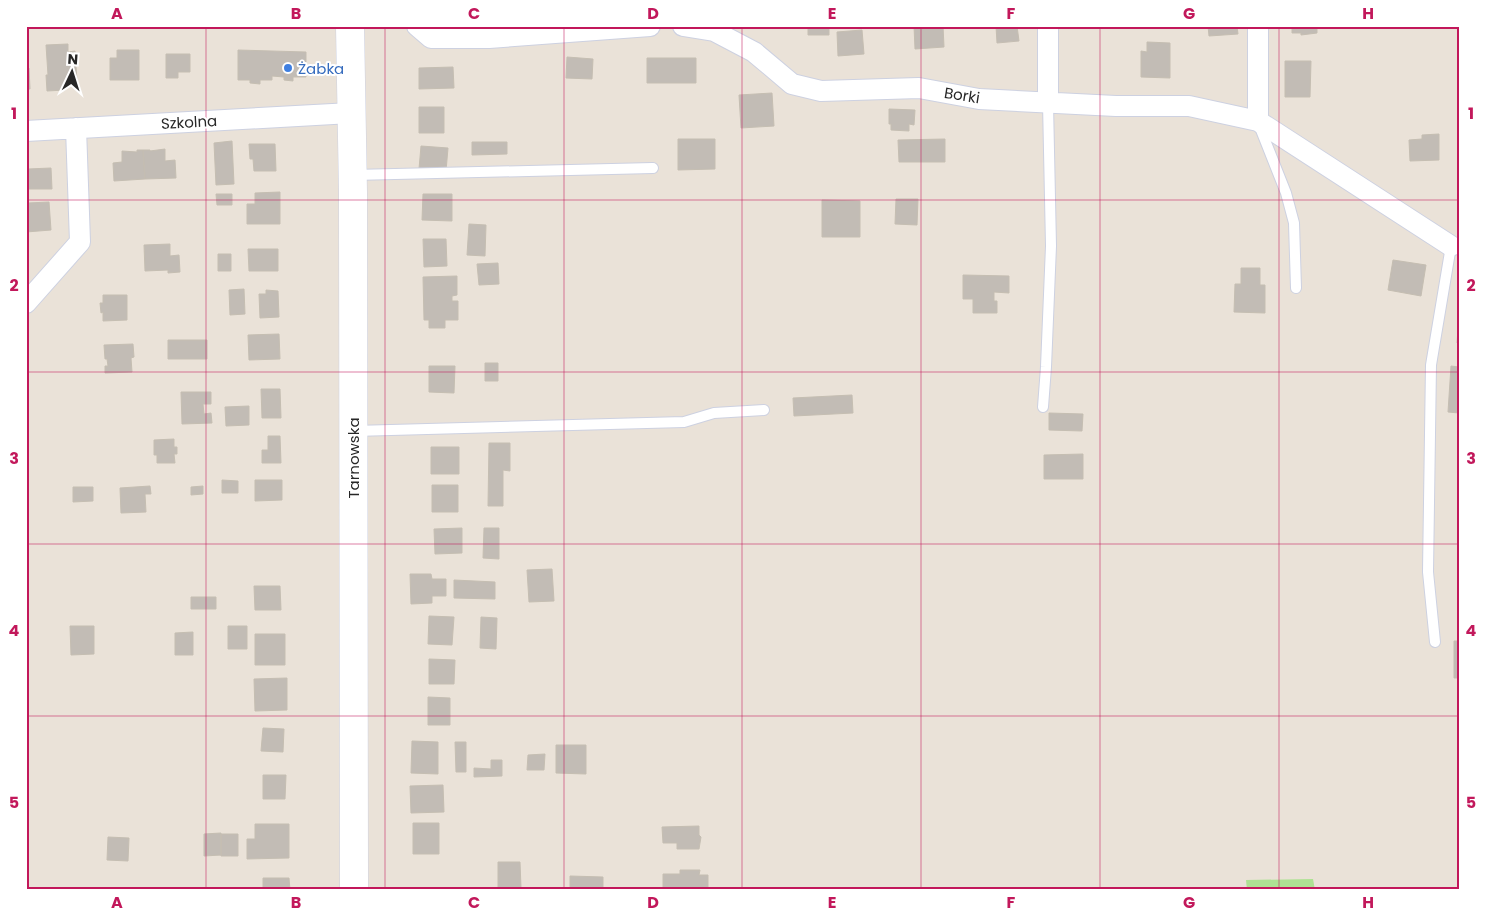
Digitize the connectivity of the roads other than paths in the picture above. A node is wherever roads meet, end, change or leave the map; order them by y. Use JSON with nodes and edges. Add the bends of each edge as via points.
{"nodes":[{"id":1,"x":350,"y":26,"type":"edge"},
{"id":2,"x":417,"y":26,"type":"edge"},
{"id":3,"x":650,"y":26,"type":"edge"},
{"id":4,"x":682,"y":26,"type":"edge"},
{"id":5,"x":1048,"y":26,"type":"edge"},
{"id":6,"x":1258,"y":26,"type":"edge"},
{"id":7,"x":1048,"y":103,"type":"junction"},
{"id":8,"x":351,"y":113,"type":"junction"},
{"id":9,"x":1258,"y":121,"type":"junction"},
{"id":10,"x":76,"y":128,"type":"junction"},
{"id":11,"x":26,"y":131,"type":"edge"},
{"id":12,"x":653,"y":168,"type":"dead end"},
{"id":13,"x":352,"y":175,"type":"junction"},
{"id":14,"x":1451,"y":246,"type":"joint"},
{"id":15,"x":1296,"y":288,"type":"dead end"},
{"id":16,"x":26,"y":303,"type":"edge"},
{"id":17,"x":1043,"y":407,"type":"dead end"},
{"id":18,"x":764,"y":410,"type":"dead end"},
{"id":19,"x":353,"y":431,"type":"junction"},
{"id":20,"x":1435,"y":642,"type":"dead end"},
{"id":21,"x":354,"y":890,"type":"edge"}],
"edges":[{"from":1,"to":8,"type":"street","name":"Tarnowska"},
{"from":2,"to":3,"type":"street","via":[[431,38],[489,38]]},
{"from":4,"to":7,"type":"street","name":"Borki","via":[[714,31],[754,52],[792,84],[821,91],[919,88],[980,99]]},
{"from":5,"to":7,"type":"street"},
{"from":6,"to":9,"type":"street"},
{"from":7,"to":9,"type":"street","name":"Borki","via":[[1189,106]]},
{"from":7,"to":17,"type":"lane","via":[[1051,246]]},
{"from":8,"to":10,"type":"street","name":"Szkolna"},
{"from":8,"to":13,"type":"street","name":"Tarnowska"},
{"from":9,"to":14,"type":"street"},
{"from":9,"to":15,"type":"lane","via":[[1294,223]]},
{"from":10,"to":11,"type":"street","name":"Szkolna"},
{"from":10,"to":16,"type":"street","via":[[80,242]]},
{"from":12,"to":13,"type":"lane"},
{"from":13,"to":19,"type":"street","name":"Tarnowska"},
{"from":14,"to":20,"type":"lane","via":[[1431,366],[1428,572]]},
{"from":18,"to":19,"type":"lane","via":[[714,413],[684,422]]},
{"from":19,"to":21,"type":"street","name":"Tarnowska"}]}
